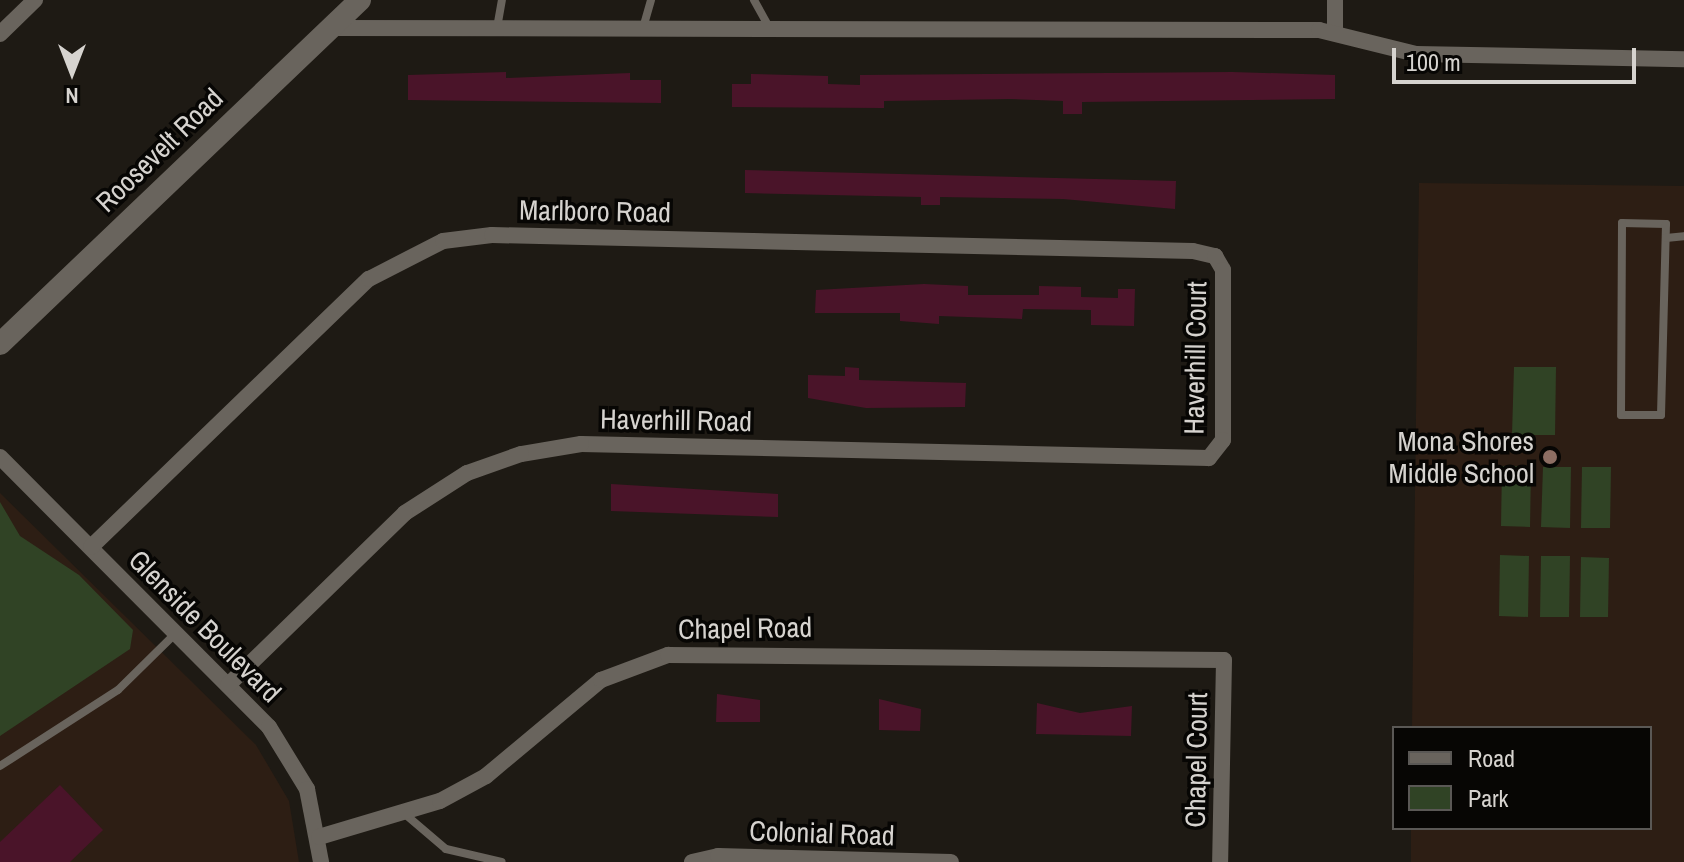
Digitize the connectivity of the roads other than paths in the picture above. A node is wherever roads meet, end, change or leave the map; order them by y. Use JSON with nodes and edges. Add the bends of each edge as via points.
{"nodes":[{"id":1,"x":35,"y":0,"type":"edge"},
{"id":2,"x":360,"y":0,"type":"edge"},
{"id":3,"x":502,"y":0,"type":"edge"},
{"id":4,"x":651,"y":0,"type":"edge"},
{"id":5,"x":754,"y":0,"type":"edge"},
{"id":6,"x":1335,"y":0,"type":"edge"},
{"id":7,"x":769,"y":27,"type":"junction"},
{"id":8,"x":331,"y":28,"type":"junction"},
{"id":9,"x":497,"y":28,"type":"junction"},
{"id":10,"x":643,"y":28,"type":"junction"},
{"id":11,"x":1335,"y":31,"type":"junction"},
{"id":12,"x":0,"y":34,"type":"edge"},
{"id":13,"x":1684,"y":59,"type":"edge"},
{"id":14,"x":1684,"y":236,"type":"edge"},
{"id":15,"x":1666,"y":238,"type":"junction"},
{"id":16,"x":1215,"y":256,"type":"joint"},
{"id":17,"x":0,"y":344,"type":"edge"},
{"id":18,"x":0,"y":457,"type":"edge"},
{"id":19,"x":1209,"y":458,"type":"joint"},
{"id":20,"x":91,"y":547,"type":"junction"},
{"id":21,"x":176,"y":633,"type":"junction"},
{"id":22,"x":1224,"y":660,"type":"joint"},
{"id":23,"x":228,"y":685,"type":"junction"},
{"id":24,"x":0,"y":766,"type":"edge"},
{"id":25,"x":406,"y":815,"type":"junction"},
{"id":26,"x":319,"y":837,"type":"junction"},
{"id":27,"x":321,"y":862,"type":"edge"},
{"id":28,"x":502,"y":862,"type":"edge"},
{"id":29,"x":692,"y":862,"type":"edge"},
{"id":30,"x":951,"y":862,"type":"edge"},
{"id":31,"x":1220,"y":862,"type":"edge"}],
"edges":[{"from":1,"to":12,"type":"street"},
{"from":2,"to":8,"type":"street","name":"Roosevelt Road"},
{"from":3,"to":9,"type":"lane"},
{"from":4,"to":10,"type":"lane"},
{"from":5,"to":7,"type":"lane"},
{"from":6,"to":11,"type":"street"},
{"from":7,"to":10,"type":"street"},
{"from":7,"to":11,"type":"street"},
{"from":8,"to":9,"type":"street"},
{"from":8,"to":17,"type":"street","name":"Roosevelt Road"},
{"from":9,"to":10,"type":"street"},
{"from":11,"to":13,"type":"street","via":[[1360,43],[1416,54]]},
{"from":14,"to":15,"type":"lane"},
{"from":15,"to":15,"type":"lane","via":[[1666,224],[1622,223],[1621,415],[1661,415]]},
{"from":16,"to":19,"type":"street","name":"Haverhill Court","via":[[1223,270],[1223,440]]},
{"from":16,"to":20,"type":"street","name":"Marlboro Road","via":[[492,235],[443,241],[369,279]]},
{"from":18,"to":20,"type":"street","name":"Glenside Boulevard"},
{"from":19,"to":23,"type":"street","name":"Haverhill Road","via":[[581,444],[521,454],[467,473],[405,513]]},
{"from":20,"to":21,"type":"street","name":"Glenside Boulevard"},
{"from":21,"to":23,"type":"street","name":"Glenside Boulevard"},
{"from":21,"to":24,"type":"lane","via":[[118,690]]},
{"from":22,"to":25,"type":"street","name":"Chapel Road","via":[[668,655],[601,680],[486,776]]},
{"from":22,"to":31,"type":"street","name":"Chapel Court"},
{"from":23,"to":26,"type":"street","name":"Glenside Boulevard","via":[[293,761]]},
{"from":25,"to":26,"type":"street","name":"Chapel Road"},
{"from":25,"to":28,"type":"lane","via":[[446,849]]},
{"from":26,"to":27,"type":"street","name":"Glenside Boulevard"},
{"from":29,"to":30,"type":"street","name":"Colonial Road","via":[[718,856]]}]}
